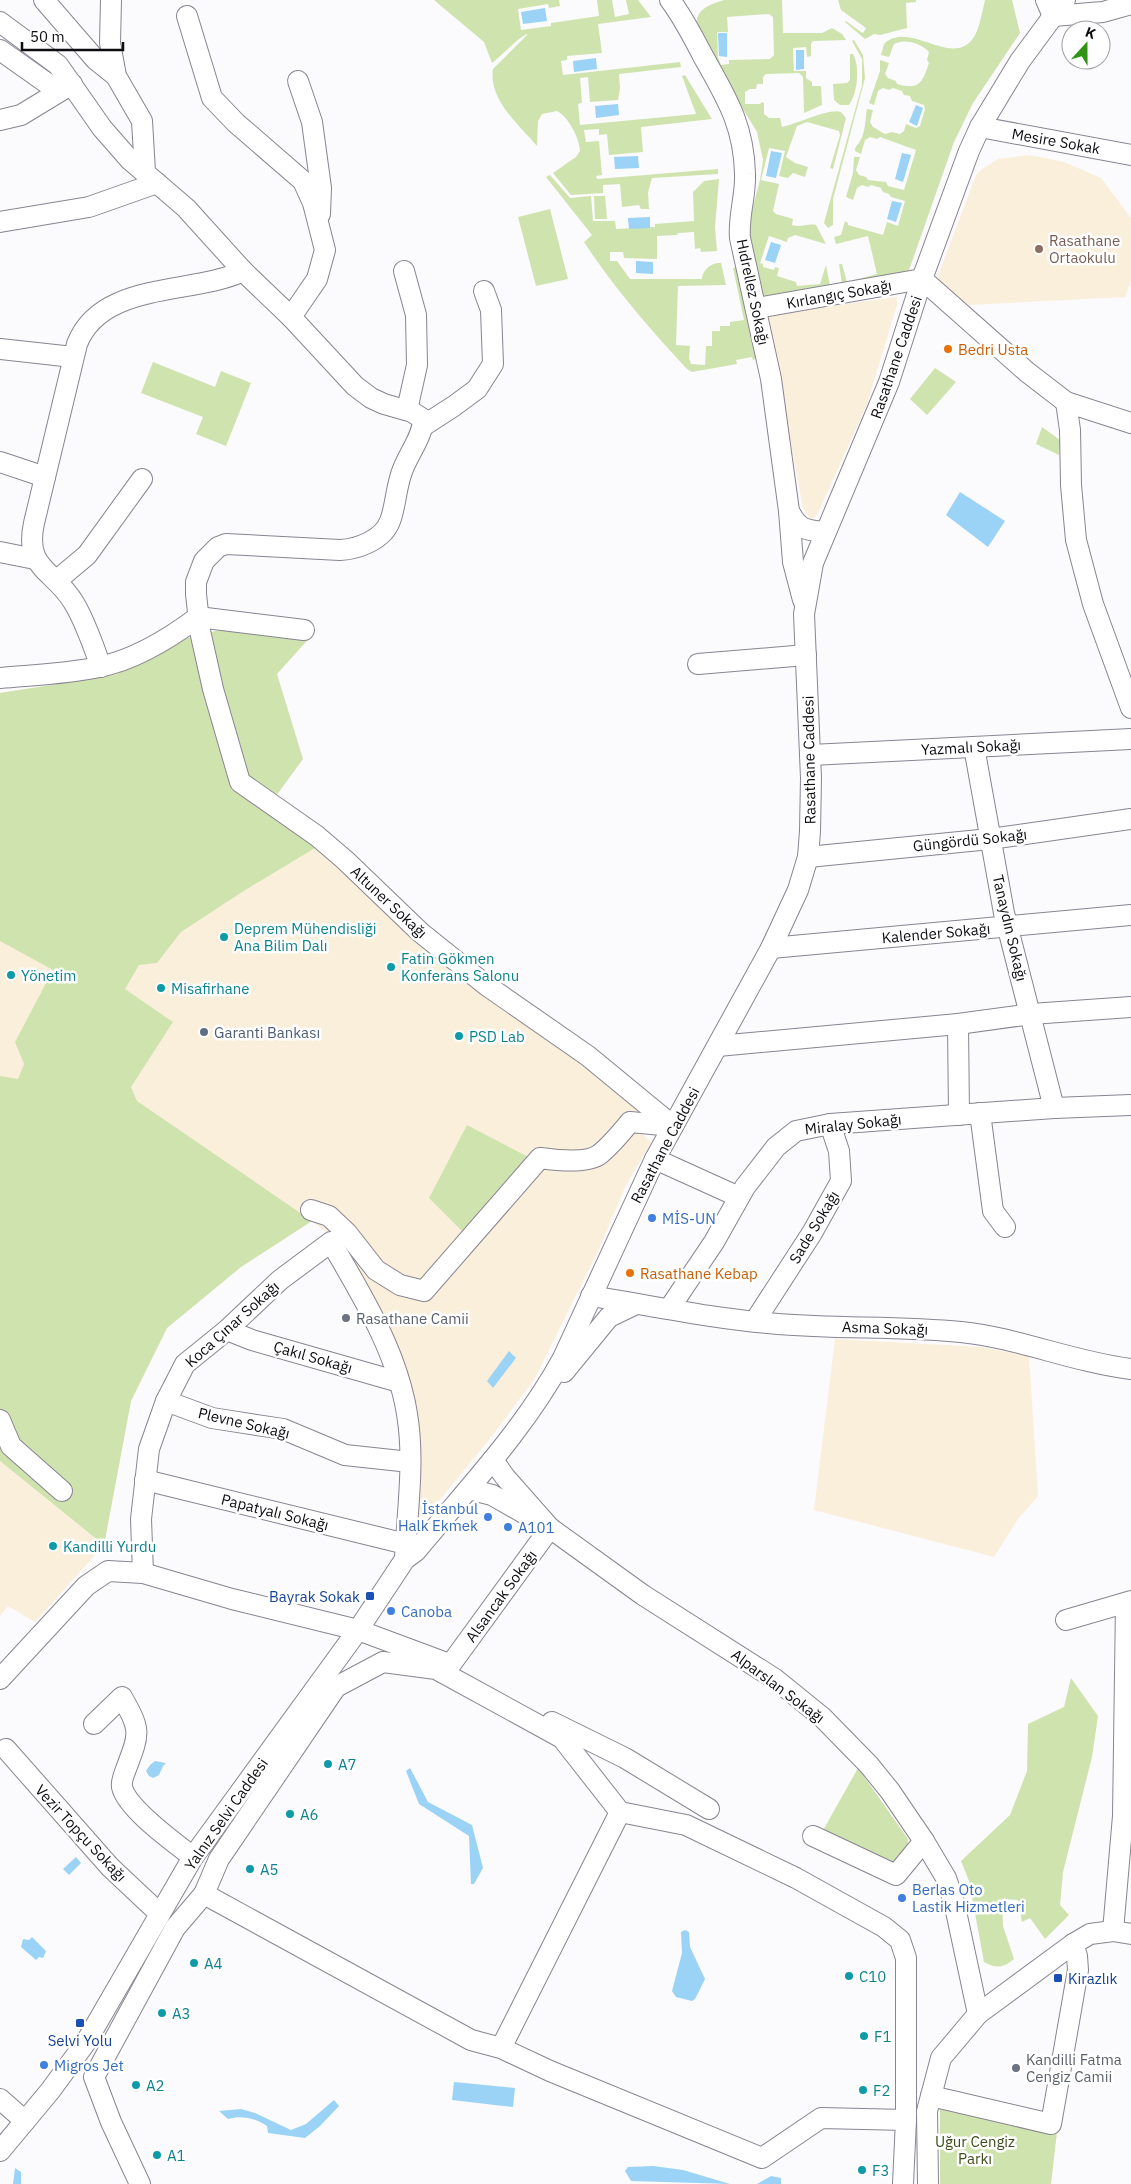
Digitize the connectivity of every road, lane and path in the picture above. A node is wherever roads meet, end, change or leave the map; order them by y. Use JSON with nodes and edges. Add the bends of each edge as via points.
{"nodes":[{"id":1,"x":44,"y":0,"type":"edge"},
{"id":2,"x":111,"y":0,"type":"edge"},
{"id":3,"x":670,"y":0,"type":"edge"},
{"id":4,"x":1065,"y":0,"type":"edge"},
{"id":5,"x":1131,"y":4,"type":"edge"},
{"id":6,"x":1049,"y":8,"type":"edge"},
{"id":7,"x":187,"y":16,"type":"dead end"},
{"id":8,"x":0,"y":22,"type":"edge"},
{"id":9,"x":0,"y":50,"type":"edge"},
{"id":10,"x":116,"y":76,"type":"junction"},
{"id":11,"x":298,"y":81,"type":"dead end"},
{"id":12,"x":65,"y":88,"type":"junction"},
{"id":13,"x":0,"y":120,"type":"edge"},
{"id":14,"x":980,"y":127,"type":"junction"},
{"id":15,"x":1131,"y":155,"type":"edge"},
{"id":16,"x":151,"y":178,"type":"junction"},
{"id":17,"x":0,"y":222,"type":"edge"},
{"id":18,"x":320,"y":228,"type":"junction"},
{"id":19,"x":243,"y":271,"type":"junction"},
{"id":20,"x":404,"y":271,"type":"dead end"},
{"id":21,"x":922,"y":279,"type":"junction"},
{"id":22,"x":484,"y":291,"type":"dead end"},
{"id":23,"x":757,"y":308,"type":"junction"},
{"id":24,"x":291,"y":317,"type":"junction"},
{"id":25,"x":0,"y":349,"type":"edge"},
{"id":26,"x":73,"y":357,"type":"junction"},
{"id":27,"x":1066,"y":402,"type":"junction"},
{"id":28,"x":407,"y":410,"type":"junction"},
{"id":29,"x":1131,"y":423,"type":"edge"},
{"id":30,"x":423,"y":426,"type":"junction"},
{"id":31,"x":0,"y":462,"type":"edge"},
{"id":32,"x":44,"y":477,"type":"junction"},
{"id":33,"x":142,"y":479,"type":"dead end"},
{"id":34,"x":789,"y":511,"type":"junction"},
{"id":35,"x":826,"y":532,"type":"junction"},
{"id":36,"x":0,"y":552,"type":"edge"},
{"id":37,"x":35,"y":559,"type":"junction"},
{"id":38,"x":56,"y":581,"type":"junction"},
{"id":39,"x":805,"y":604,"type":"junction"},
{"id":40,"x":198,"y":617,"type":"junction"},
{"id":41,"x":304,"y":630,"type":"dead end"},
{"id":42,"x":806,"y":654,"type":"junction"},
{"id":43,"x":698,"y":664,"type":"dead end"},
{"id":44,"x":101,"y":667,"type":"junction"},
{"id":45,"x":0,"y":678,"type":"edge"},
{"id":46,"x":1131,"y":708,"type":"edge"},
{"id":47,"x":1131,"y":738,"type":"edge"},
{"id":48,"x":974,"y":747,"type":"junction"},
{"id":49,"x":811,"y":755,"type":"junction"},
{"id":50,"x":1131,"y":819,"type":"edge"},
{"id":51,"x":990,"y":839,"type":"junction"},
{"id":52,"x":808,"y":857,"type":"junction"},
{"id":53,"x":1131,"y":915,"type":"edge"},
{"id":54,"x":1008,"y":926,"type":"junction"},
{"id":55,"x":771,"y":948,"type":"junction"},
{"id":56,"x":1131,"y":1007,"type":"edge"},
{"id":57,"x":1031,"y":1014,"type":"junction"},
{"id":58,"x":958,"y":1024,"type":"junction"},
{"id":59,"x":718,"y":1046,"type":"junction"},
{"id":60,"x":1131,"y":1105,"type":"edge"},
{"id":61,"x":1054,"y":1108,"type":"junction"},
{"id":62,"x":980,"y":1113,"type":"junction"},
{"id":63,"x":960,"y":1115,"type":"junction"},
{"id":64,"x":830,"y":1124,"type":"junction"},
{"id":65,"x":673,"y":1126,"type":"junction"},
{"id":66,"x":655,"y":1159,"type":"junction"},
{"id":67,"x":739,"y":1197,"type":"junction"},
{"id":68,"x":312,"y":1210,"type":"dead end"},
{"id":69,"x":1005,"y":1227,"type":"dead end"},
{"id":70,"x":591,"y":1296,"type":"junction"},
{"id":71,"x":636,"y":1304,"type":"junction"},
{"id":72,"x":669,"y":1309,"type":"junction"},
{"id":73,"x":755,"y":1322,"type":"junction"},
{"id":74,"x":227,"y":1330,"type":"junction"},
{"id":75,"x":1131,"y":1369,"type":"edge"},
{"id":76,"x":399,"y":1382,"type":"junction"},
{"id":77,"x":547,"y":1387,"type":"junction"},
{"id":78,"x":166,"y":1401,"type":"junction"},
{"id":79,"x":0,"y":1420,"type":"edge"},
{"id":80,"x":493,"y":1460,"type":"junction"},
{"id":81,"x":410,"y":1462,"type":"junction"},
{"id":82,"x":145,"y":1480,"type":"junction"},
{"id":83,"x":469,"y":1489,"type":"junction"},
{"id":84,"x":62,"y":1491,"type":"dead end"},
{"id":85,"x":550,"y":1528,"type":"junction"},
{"id":86,"x":405,"y":1551,"type":"junction"},
{"id":87,"x":143,"y":1573,"type":"junction"},
{"id":88,"x":1129,"y":1602,"type":"edge"},
{"id":89,"x":1066,"y":1620,"type":"dead end"},
{"id":90,"x":358,"y":1630,"type":"junction"},
{"id":91,"x":451,"y":1664,"type":"junction"},
{"id":92,"x":0,"y":1679,"type":"edge"},
{"id":93,"x":94,"y":1724,"type":"dead end"},
{"id":94,"x":6,"y":1749,"type":"dead end"},
{"id":95,"x":709,"y":1809,"type":"dead end"},
{"id":96,"x":620,"y":1812,"type":"junction"},
{"id":97,"x":1127,"y":1816,"type":"edge"},
{"id":98,"x":813,"y":1836,"type":"dead end"},
{"id":99,"x":924,"y":1840,"type":"junction"},
{"id":100,"x":193,"y":1857,"type":"junction"},
{"id":101,"x":204,"y":1894,"type":"junction"},
{"id":102,"x":160,"y":1914,"type":"junction"},
{"id":103,"x":1122,"y":1932,"type":"edge"},
{"id":104,"x":1073,"y":1944,"type":"junction"},
{"id":105,"x":978,"y":2014,"type":"junction"},
{"id":106,"x":501,"y":2048,"type":"junction"},
{"id":107,"x":931,"y":2096,"type":"junction"},
{"id":108,"x":0,"y":2099,"type":"edge"},
{"id":109,"x":906,"y":2120,"type":"junction"},
{"id":110,"x":25,"y":2121,"type":"junction"},
{"id":111,"x":0,"y":2151,"type":"edge"},
{"id":112,"x":140,"y":2184,"type":"edge"},
{"id":113,"x":903,"y":2184,"type":"edge"},
{"id":114,"x":928,"y":2184,"type":"edge"}],
"edges":[{"from":1,"to":10,"type":"street","via":[[96,60]]},
{"from":2,"to":10,"type":"street","via":[[110,43]]},
{"from":3,"to":23,"type":"street","name":"Hıdrellez Sokağı","via":[[686,24],[739,127],[746,174],[740,233]]},
{"from":4,"to":6,"type":"street","name":"Rasathane Caddesi"},
{"from":5,"to":6,"type":"street","via":[[1103,12]]},
{"from":6,"to":14,"type":"street","name":"Rasathane Caddesi"},
{"from":7,"to":18,"type":"street","via":[[212,98],[303,181]]},
{"from":8,"to":12,"type":"street","via":[[48,56]]},
{"from":9,"to":12,"type":"street"},
{"from":10,"to":16,"type":"street","via":[[142,121]]},
{"from":11,"to":18,"type":"street","via":[[312,122],[321,188]]},
{"from":12,"to":13,"type":"street","via":[[21,115]]},
{"from":12,"to":16,"type":"street"},
{"from":14,"to":15,"type":"street","name":"Mesire Sokak"},
{"from":14,"to":21,"type":"street","name":"Rasathane Caddesi"},
{"from":16,"to":17,"type":"street","via":[[89,207]]},
{"from":16,"to":19,"type":"street","via":[[186,208]]},
{"from":18,"to":24,"type":"street","via":[[325,250],[317,279]]},
{"from":19,"to":24,"type":"street"},
{"from":19,"to":26,"type":"street","via":[[230,277],[140,296],[107,309],[84,329]]},
{"from":20,"to":28,"type":"street","via":[[416,315],[417,365]]},
{"from":21,"to":23,"type":"street","name":"Kırlangıç Sokağı"},
{"from":21,"to":27,"type":"street","via":[[1027,372]]},
{"from":21,"to":35,"type":"street","name":"Rasathane Caddesi","via":[[890,382]]},
{"from":22,"to":30,"type":"street","via":[[491,310],[493,364],[477,389]]},
{"from":23,"to":34,"type":"street","name":"Hıdrellez Sokağı","via":[[771,379]]},
{"from":24,"to":28,"type":"street","via":[[355,386],[371,398]]},
{"from":25,"to":26,"type":"street"},
{"from":26,"to":32,"type":"street"},
{"from":27,"to":29,"type":"street"},
{"from":27,"to":46,"type":"street","via":[[1076,540],[1093,604]]},
{"from":28,"to":30,"type":"street","via":[[423,420]]},
{"from":30,"to":40,"type":"street","name":"Altuner Sokağı","via":[[402,469],[390,521],[377,537],[350,550],[235,543],[218,547],[199,570],[196,582]]},
{"from":31,"to":32,"type":"street"},
{"from":32,"to":37,"type":"street","via":[[32,532]]},
{"from":33,"to":38,"type":"street","via":[[87,555]]},
{"from":34,"to":35,"type":"street","via":[[802,528]]},
{"from":34,"to":39,"type":"street","name":"Hıdrellez Sokağı","via":[[795,571]]},
{"from":35,"to":39,"type":"street","name":"Rasathane Caddesi","via":[[813,563]]},
{"from":36,"to":37,"type":"street"},
{"from":37,"to":38,"type":"street"},
{"from":38,"to":44,"type":"street","via":[[80,613]]},
{"from":39,"to":42,"type":"street","name":"Rasathane Caddesi"},
{"from":40,"to":41,"type":"street"},
{"from":40,"to":44,"type":"street","via":[[138,653]]},
{"from":40,"to":65,"type":"street","name":"Altuner Sokağı","via":[[213,689],[240,782],[331,848],[420,932],[486,985],[588,1056]]},
{"from":42,"to":43,"type":"street"},
{"from":42,"to":49,"type":"street","name":"Rasathane Caddesi"},
{"from":44,"to":45,"type":"street"},
{"from":47,"to":48,"type":"street","name":"Yazmalı Sokağı"},
{"from":48,"to":49,"type":"street","name":"Yazmalı Sokağı"},
{"from":48,"to":51,"type":"street","name":"Tanaydın Sokağı"},
{"from":49,"to":52,"type":"street","name":"Rasathane Caddesi"},
{"from":50,"to":51,"type":"street","name":"Güngördü Sokağı"},
{"from":51,"to":52,"type":"street","name":"Güngördü Sokağı"},
{"from":51,"to":54,"type":"street","name":"Tanaydın Sokağı"},
{"from":52,"to":55,"type":"street","name":"Rasathane Caddesi","via":[[798,890]]},
{"from":53,"to":54,"type":"street","name":"Kalender Sokağı"},
{"from":54,"to":55,"type":"street","name":"Kalender Sokağı"},
{"from":54,"to":57,"type":"street","name":"Tanaydın Sokağı"},
{"from":55,"to":59,"type":"street","name":"Rasathane Caddesi"},
{"from":56,"to":57,"type":"street"},
{"from":57,"to":58,"type":"street"},
{"from":57,"to":61,"type":"street","name":"Tanaydın Sokağı"},
{"from":58,"to":59,"type":"street"},
{"from":58,"to":63,"type":"street"},
{"from":59,"to":65,"type":"street","name":"Rasathane Caddesi"},
{"from":60,"to":61,"type":"street","name":"Miralay Sokağı"},
{"from":61,"to":62,"type":"street","name":"Miralay Sokağı"},
{"from":62,"to":63,"type":"street","name":"Miralay Sokağı"},
{"from":62,"to":69,"type":"street","via":[[993,1211]]},
{"from":63,"to":64,"type":"street","name":"Miralay Sokağı"},
{"from":64,"to":67,"type":"street","name":"Miralay Sokağı","via":[[796,1131],[776,1147]]},
{"from":64,"to":73,"type":"street","name":"Sade Sokağı","via":[[838,1150],[841,1182]]},
{"from":65,"to":66,"type":"street","name":"Rasathane Caddesi"},
{"from":65,"to":68,"type":"street","via":[[630,1122],[598,1156],[584,1160],[540,1158],[424,1291],[400,1285],[376,1270],[348,1234],[329,1216]]},
{"from":66,"to":67,"type":"street"},
{"from":66,"to":70,"type":"street","name":"Rasathane Caddesi"},
{"from":67,"to":72,"type":"street","name":"Miralay Sokağı","via":[[714,1242]]},
{"from":70,"to":71,"type":"street","name":"Asma Sokağı"},
{"from":70,"to":77,"type":"street","name":"Rasathane Caddesi"},
{"from":71,"to":72,"type":"street","name":"Asma Sokağı"},
{"from":71,"to":77,"type":"street","via":[[609,1318]]},
{"from":72,"to":73,"type":"street","name":"Asma Sokağı"},
{"from":73,"to":75,"type":"street","name":"Asma Sokağı","via":[[960,1332]]},
{"from":74,"to":76,"type":"street","name":"Çakıl Sokağı"},
{"from":74,"to":76,"type":"street","name":"Koca Çınar Sokağı","via":[[280,1280],[331,1242],[372,1314],[387,1345]]},
{"from":74,"to":78,"type":"street","name":"Koca Çınar Sokağı","via":[[185,1364]]},
{"from":76,"to":81,"type":"street","via":[[407,1414]]},
{"from":77,"to":80,"type":"street","name":"Rasathane Caddesi"},
{"from":78,"to":81,"type":"street","name":"Plevne Sokağı","via":[[212,1418],[283,1429],[345,1455]]},
{"from":78,"to":82,"type":"street","name":"Koca Çınar Sokağı","via":[[149,1449]]},
{"from":79,"to":84,"type":"street","via":[[11,1446]]},
{"from":80,"to":83,"type":"street","name":"Rasathane Caddesi"},
{"from":80,"to":85,"type":"street","name":"Alparslan Sokağı"},
{"from":81,"to":86,"type":"street"},
{"from":82,"to":86,"type":"street","name":"Papatyalı Sokağı"},
{"from":82,"to":87,"type":"street","name":"Koca Çınar Sokağı","via":[[141,1519]]},
{"from":83,"to":85,"type":"street","name":"Alparslan Sokağı","via":[[492,1495]]},
{"from":83,"to":86,"type":"street","name":"Yalnız Selvi Caddesi","via":[[416,1551]]},
{"from":85,"to":91,"type":"street","name":"Alsancak Sokağı"},
{"from":85,"to":99,"type":"street","name":"Alparslan Sokağı","via":[[644,1595],[744,1658],[811,1708],[869,1765]]},
{"from":86,"to":90,"type":"street","name":"Yalnız Selvi Caddesi"},
{"from":87,"to":90,"type":"street"},
{"from":87,"to":92,"type":"street","via":[[108,1571],[86,1586]]},
{"from":88,"to":89,"type":"street"},
{"from":88,"to":97,"type":"street"},
{"from":90,"to":91,"type":"street"},
{"from":90,"to":100,"type":"street","name":"Yalnız Selvi Caddesi"},
{"from":91,"to":95,"type":"street","via":[[522,1707],[625,1758]]},
{"from":93,"to":100,"type":"street","via":[[122,1697],[136,1722],[136,1742],[122,1778],[122,1788],[142,1816]]},
{"from":94,"to":102,"type":"street","name":"Vezir Topçu Sokağı","via":[[110,1868]]},
{"from":96,"to":101,"type":"street","via":[[562,1738],[436,1669],[383,1662],[336,1687],[219,1859]]},
{"from":96,"to":106,"type":"street"},
{"from":96,"to":109,"type":"street","via":[[686,1825],[796,1878],[900,1940],[906,1958]]},
{"from":97,"to":103,"type":"street"},
{"from":98,"to":99,"type":"street","via":[[896,1875]]},
{"from":99,"to":105,"type":"street","name":"Alparslan Sokağı","via":[[941,1866],[950,1888]]},
{"from":100,"to":102,"type":"street","name":"Yalnız Selvi Caddesi"},
{"from":101,"to":106,"type":"street","via":[[470,2040]]},
{"from":101,"to":112,"type":"street","via":[[175,1928],[94,2077]]},
{"from":102,"to":110,"type":"street","name":"Yalnız Selvi Caddesi","via":[[86,2042]]},
{"from":103,"to":104,"type":"street","via":[[1090,1934]]},
{"from":104,"to":105,"type":"street"},
{"from":104,"to":107,"type":"street","via":[[1078,1963],[1076,1993],[1051,2124]]},
{"from":105,"to":107,"type":"street","via":[[941,2058]]},
{"from":106,"to":109,"type":"street","via":[[762,2158],[821,2118]]},
{"from":107,"to":114,"type":"street","via":[[927,2111]]},
{"from":108,"to":110,"type":"street"},
{"from":109,"to":113,"type":"street"},
{"from":110,"to":111,"type":"street","name":"Yalnız Selvi Caddesi"}]}
